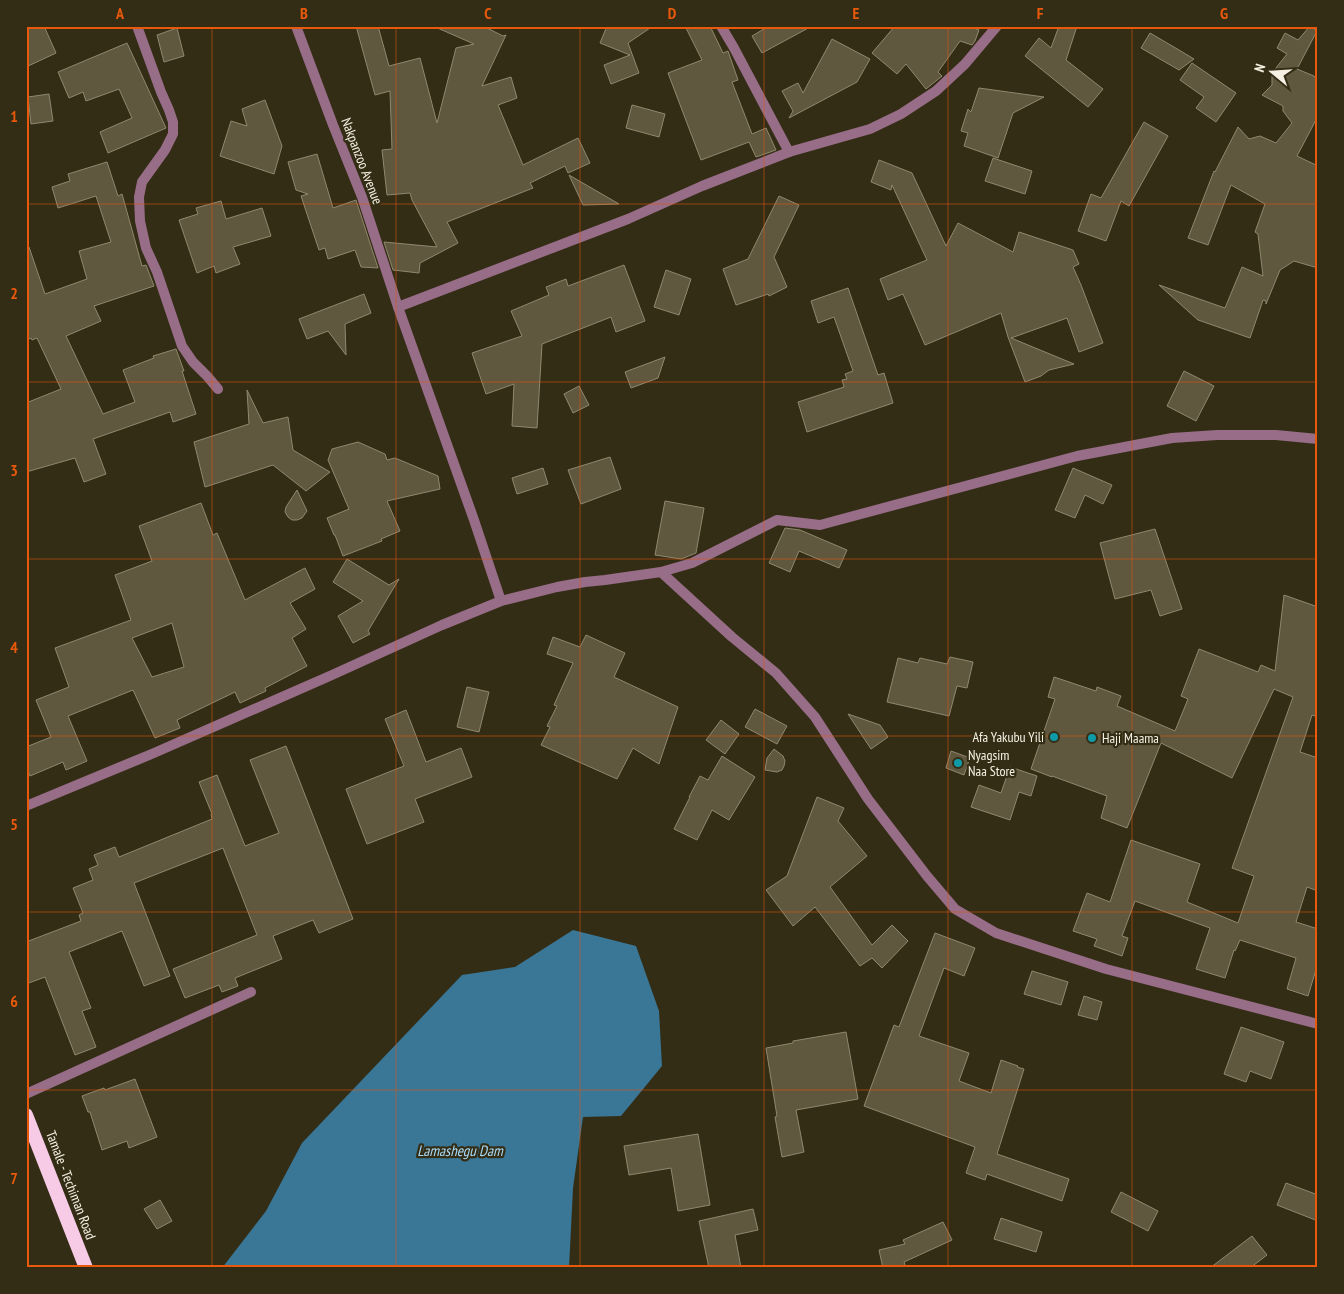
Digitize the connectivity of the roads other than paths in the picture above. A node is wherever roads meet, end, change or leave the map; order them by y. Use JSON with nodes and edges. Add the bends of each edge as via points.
{"nodes":[{"id":1,"x":137,"y":26,"type":"edge"},
{"id":2,"x":296,"y":26,"type":"edge"},
{"id":3,"x":721,"y":26,"type":"edge"},
{"id":4,"x":997,"y":26,"type":"edge"},
{"id":5,"x":788,"y":152,"type":"junction"},
{"id":6,"x":398,"y":307,"type":"junction"},
{"id":7,"x":218,"y":389,"type":"dead end"},
{"id":8,"x":1318,"y":439,"type":"edge"},
{"id":9,"x":661,"y":572,"type":"junction"},
{"id":10,"x":501,"y":602,"type":"junction"},
{"id":11,"x":26,"y":806,"type":"edge"},
{"id":12,"x":251,"y":992,"type":"dead end"},
{"id":13,"x":1318,"y":1024,"type":"edge"},
{"id":14,"x":26,"y":1094,"type":"edge"},
{"id":15,"x":26,"y":1115,"type":"edge"},
{"id":16,"x":86,"y":1268,"type":"edge"}],
"edges":[{"from":1,"to":7,"type":"street","via":[[173,122],[173,134],[142,182],[138,197],[146,248],[182,346]]},
{"from":2,"to":6,"type":"street","name":"Nakpanzoo Avenue","via":[[362,197]]},
{"from":3,"to":5,"type":"street"},
{"from":4,"to":5,"type":"street","via":[[965,64],[936,91],[901,114],[870,129]]},
{"from":5,"to":6,"type":"street","via":[[628,219]]},
{"from":6,"to":10,"type":"street","name":"Nakpanzoo Avenue"},
{"from":8,"to":9,"type":"street","via":[[1276,435],[1199,436],[1077,456],[820,524],[777,520],[692,563]]},
{"from":9,"to":10,"type":"street","via":[[557,587]]},
{"from":9,"to":13,"type":"street","via":[[776,673],[815,717],[868,799],[955,910],[996,933],[1106,969]]},
{"from":10,"to":11,"type":"street","via":[[442,624],[180,742]]},
{"from":12,"to":14,"type":"street"},
{"from":15,"to":16,"type":"highway","name":"Tamale - Techiman Road"}]}
